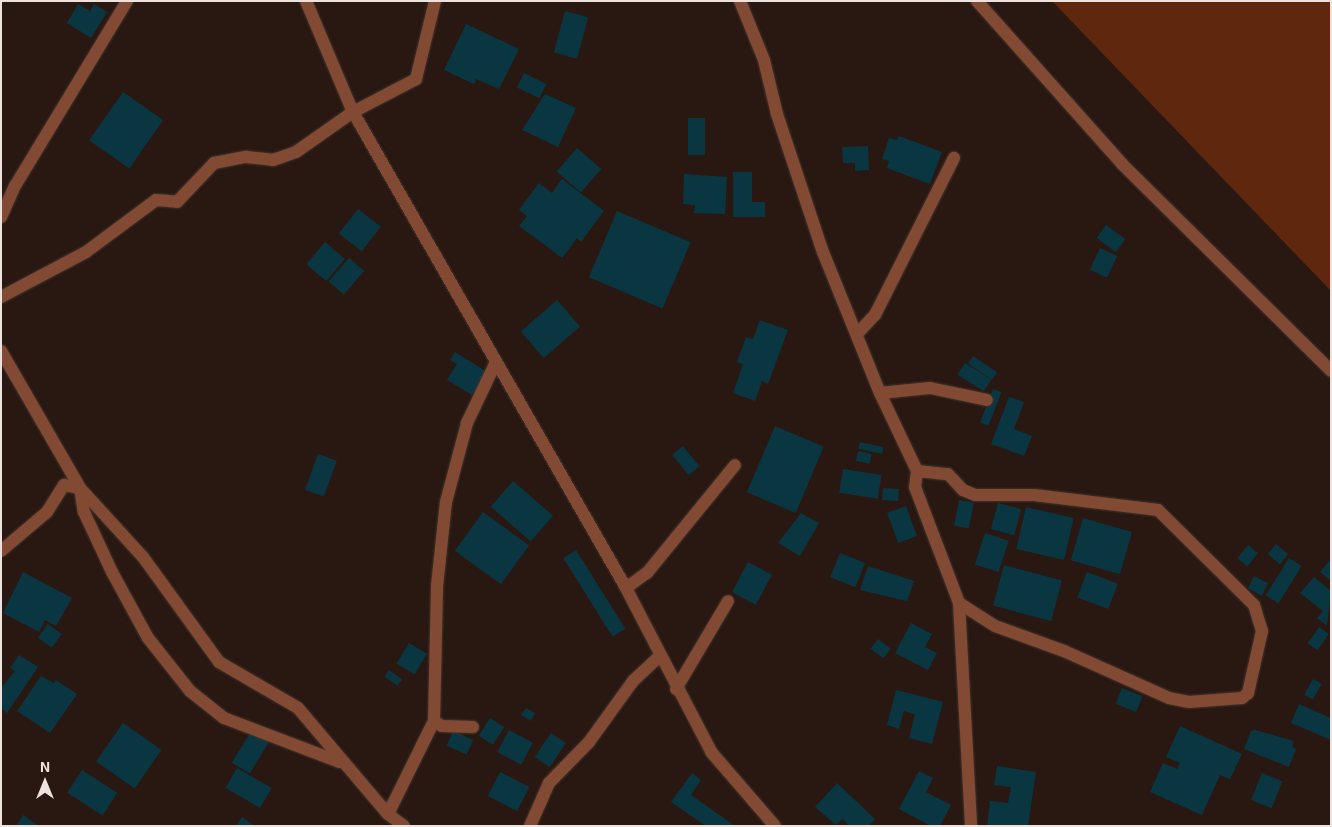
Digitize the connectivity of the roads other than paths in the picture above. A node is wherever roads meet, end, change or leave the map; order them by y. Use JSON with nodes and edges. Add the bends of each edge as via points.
{"nodes":[{"id":1,"x":127,"y":1,"type":"edge"},
{"id":2,"x":306,"y":1,"type":"edge"},
{"id":3,"x":435,"y":1,"type":"edge"},
{"id":4,"x":740,"y":1,"type":"edge"},
{"id":5,"x":977,"y":1,"type":"edge"},
{"id":6,"x":353,"y":112,"type":"junction"},
{"id":7,"x":954,"y":158,"type":"dead end"},
{"id":8,"x":1,"y":218,"type":"edge"},
{"id":9,"x":1,"y":297,"type":"edge"},
{"id":10,"x":858,"y":334,"type":"junction"},
{"id":11,"x":1,"y":351,"type":"edge"},
{"id":12,"x":496,"y":362,"type":"junction"},
{"id":13,"x":1331,"y":371,"type":"edge"},
{"id":14,"x":880,"y":393,"type":"junction"},
{"id":15,"x":987,"y":400,"type":"dead end"},
{"id":16,"x":735,"y":465,"type":"dead end"},
{"id":17,"x":917,"y":471,"type":"junction"},
{"id":18,"x":80,"y":488,"type":"junction"},
{"id":19,"x":1,"y":551,"type":"edge"},
{"id":20,"x":626,"y":588,"type":"junction"},
{"id":21,"x":728,"y":601,"type":"dead end"},
{"id":22,"x":959,"y":602,"type":"junction"},
{"id":23,"x":659,"y":656,"type":"junction"},
{"id":24,"x":676,"y":689,"type":"junction"},
{"id":25,"x":434,"y":721,"type":"junction"},
{"id":26,"x":473,"y":727,"type":"dead end"},
{"id":27,"x":342,"y":763,"type":"junction"},
{"id":28,"x":388,"y":814,"type":"junction"},
{"id":29,"x":404,"y":826,"type":"edge"},
{"id":30,"x":530,"y":826,"type":"edge"},
{"id":31,"x":775,"y":826,"type":"edge"},
{"id":32,"x":971,"y":826,"type":"edge"}],
"edges":[{"from":1,"to":8,"type":"street","via":[[15,186]]},
{"from":2,"to":6,"type":"street"},
{"from":3,"to":6,"type":"street","via":[[416,79]]},
{"from":4,"to":10,"type":"street","via":[[764,60],[777,114],[823,252]]},
{"from":5,"to":13,"type":"street","via":[[1122,164]]},
{"from":6,"to":9,"type":"street","via":[[296,152],[274,160],[246,157],[214,163],[177,202],[156,200],[86,252]]},
{"from":6,"to":12,"type":"street"},
{"from":7,"to":10,"type":"street","via":[[875,315]]},
{"from":10,"to":14,"type":"street"},
{"from":11,"to":18,"type":"street"},
{"from":12,"to":20,"type":"street"},
{"from":12,"to":25,"type":"street","via":[[467,423],[446,502],[437,586]]},
{"from":14,"to":15,"type":"street","via":[[930,388]]},
{"from":14,"to":17,"type":"street"},
{"from":16,"to":20,"type":"street","via":[[647,573]]},
{"from":17,"to":22,"type":"street","via":[[915,487]]},
{"from":17,"to":22,"type":"street","via":[[948,474],[963,490],[975,495],[1034,495],[1158,510],[1254,606],[1262,631],[1248,692],[1242,698],[1189,702],[1169,698],[1064,651],[995,626]]},
{"from":18,"to":19,"type":"street","via":[[64,485],[47,512]]},
{"from":18,"to":27,"type":"street","via":[[143,556],[219,662],[298,708]]},
{"from":18,"to":27,"type":"street","via":[[84,512],[116,580],[148,638],[190,691],[224,718]]},
{"from":20,"to":23,"type":"street"},
{"from":21,"to":24,"type":"street"},
{"from":22,"to":32,"type":"street"},
{"from":23,"to":24,"type":"street"},
{"from":23,"to":30,"type":"street","via":[[634,681],[589,742],[549,783]]},
{"from":24,"to":31,"type":"street","via":[[712,753]]},
{"from":25,"to":26,"type":"street","via":[[442,726]]},
{"from":25,"to":28,"type":"street"},
{"from":27,"to":28,"type":"street"},
{"from":28,"to":29,"type":"street"}]}
